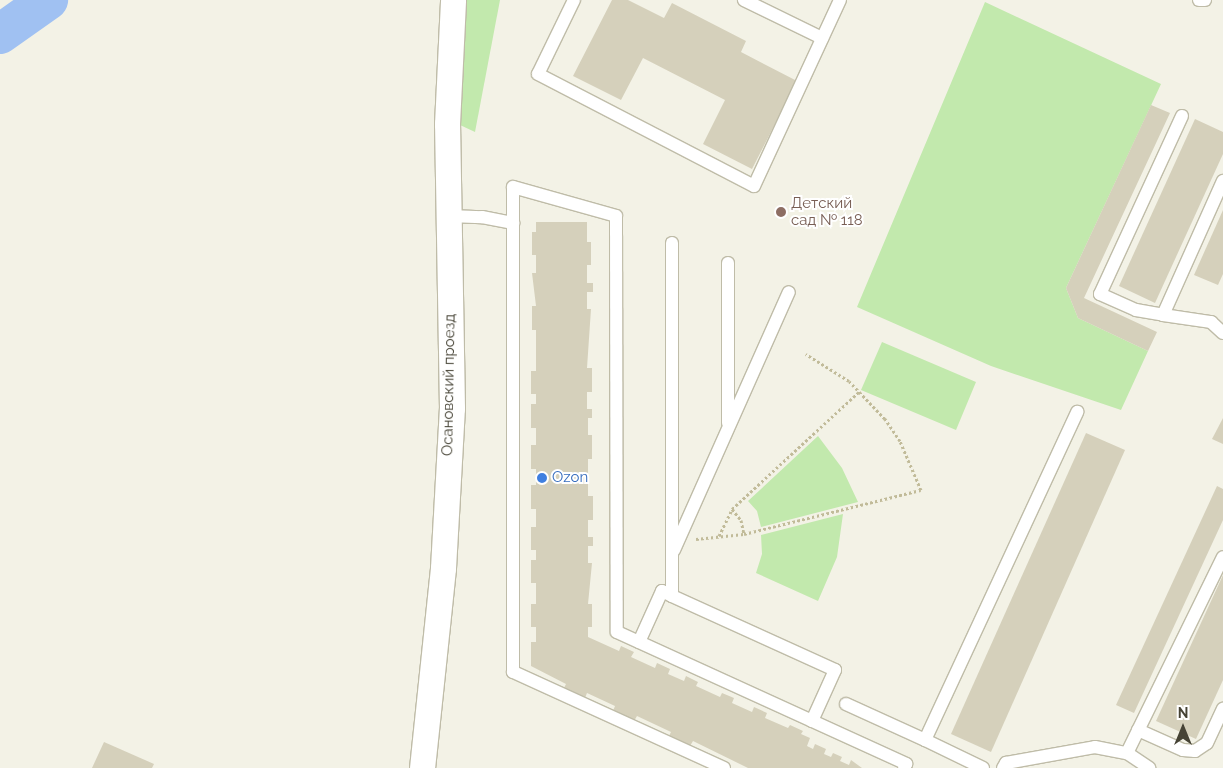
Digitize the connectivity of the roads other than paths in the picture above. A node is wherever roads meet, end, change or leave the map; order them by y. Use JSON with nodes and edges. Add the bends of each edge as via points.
{"nodes":[{"id":1,"x":453,"y":0,"type":"edge"},
{"id":2,"x":574,"y":0,"type":"edge"},
{"id":3,"x":744,"y":0,"type":"edge"},
{"id":4,"x":840,"y":0,"type":"edge"},
{"id":5,"x":1199,"y":0,"type":"edge"},
{"id":6,"x":1205,"y":0,"type":"edge"},
{"id":7,"x":822,"y":38,"type":"junction"},
{"id":8,"x":1182,"y":116,"type":"dead end"},
{"id":9,"x":1223,"y":181,"type":"edge"},
{"id":10,"x":449,"y":216,"type":"junction"},
{"id":11,"x":513,"y":223,"type":"junction"},
{"id":12,"x":672,"y":243,"type":"dead end"},
{"id":13,"x":728,"y":263,"type":"dead end"},
{"id":14,"x":789,"y":292,"type":"dead end"},
{"id":15,"x":1163,"y":315,"type":"junction"},
{"id":16,"x":1223,"y":333,"type":"edge"},
{"id":17,"x":1077,"y":412,"type":"dead end"},
{"id":18,"x":728,"y":429,"type":"junction"},
{"id":19,"x":672,"y":554,"type":"junction"},
{"id":20,"x":1223,"y":557,"type":"edge"},
{"id":21,"x":672,"y":596,"type":"junction"},
{"id":22,"x":639,"y":642,"type":"junction"},
{"id":23,"x":846,"y":704,"type":"dead end"},
{"id":24,"x":1223,"y":709,"type":"edge"},
{"id":25,"x":812,"y":721,"type":"junction"},
{"id":26,"x":1138,"y":730,"type":"junction"},
{"id":27,"x":925,"y":740,"type":"junction"},
{"id":28,"x":1127,"y":753,"type":"junction"},
{"id":29,"x":422,"y":768,"type":"edge"},
{"id":30,"x":724,"y":768,"type":"edge"},
{"id":31,"x":904,"y":768,"type":"edge"},
{"id":32,"x":983,"y":768,"type":"edge"},
{"id":33,"x":1003,"y":768,"type":"edge"},
{"id":34,"x":1149,"y":768,"type":"edge"}],
"edges":[{"from":1,"to":10,"type":"street","name":"Осановский проезд","via":[[448,124]]},
{"from":2,"to":7,"type":"lane","via":[[538,74],[754,186]]},
{"from":3,"to":7,"type":"lane"},
{"from":4,"to":7,"type":"lane"},
{"from":5,"to":6,"type":"lane"},
{"from":8,"to":15,"type":"lane","via":[[1100,294],[1136,310]]},
{"from":9,"to":15,"type":"lane"},
{"from":10,"to":11,"type":"lane","via":[[482,217]]},
{"from":10,"to":29,"type":"street","name":"Осановский проезд","via":[[452,408],[443,568]]},
{"from":11,"to":22,"type":"lane","via":[[513,187],[616,216],[616,632]]},
{"from":11,"to":30,"type":"lane","via":[[513,672]]},
{"from":12,"to":19,"type":"lane"},
{"from":13,"to":18,"type":"lane"},
{"from":14,"to":18,"type":"lane"},
{"from":15,"to":16,"type":"lane","via":[[1211,322]]},
{"from":17,"to":27,"type":"lane"},
{"from":18,"to":19,"type":"lane"},
{"from":19,"to":21,"type":"lane"},
{"from":20,"to":26,"type":"lane"},
{"from":21,"to":22,"type":"lane","via":[[662,591]]},
{"from":21,"to":25,"type":"lane","via":[[836,670]]},
{"from":22,"to":25,"type":"lane"},
{"from":23,"to":27,"type":"lane"},
{"from":24,"to":26,"type":"lane","via":[[1207,743],[1195,751],[1183,750]]},
{"from":25,"to":31,"type":"lane","via":[[906,764]]},
{"from":26,"to":28,"type":"lane"},
{"from":27,"to":32,"type":"lane"},
{"from":28,"to":33,"type":"lane","via":[[1095,748],[1006,763]]},
{"from":28,"to":34,"type":"lane"}]}
